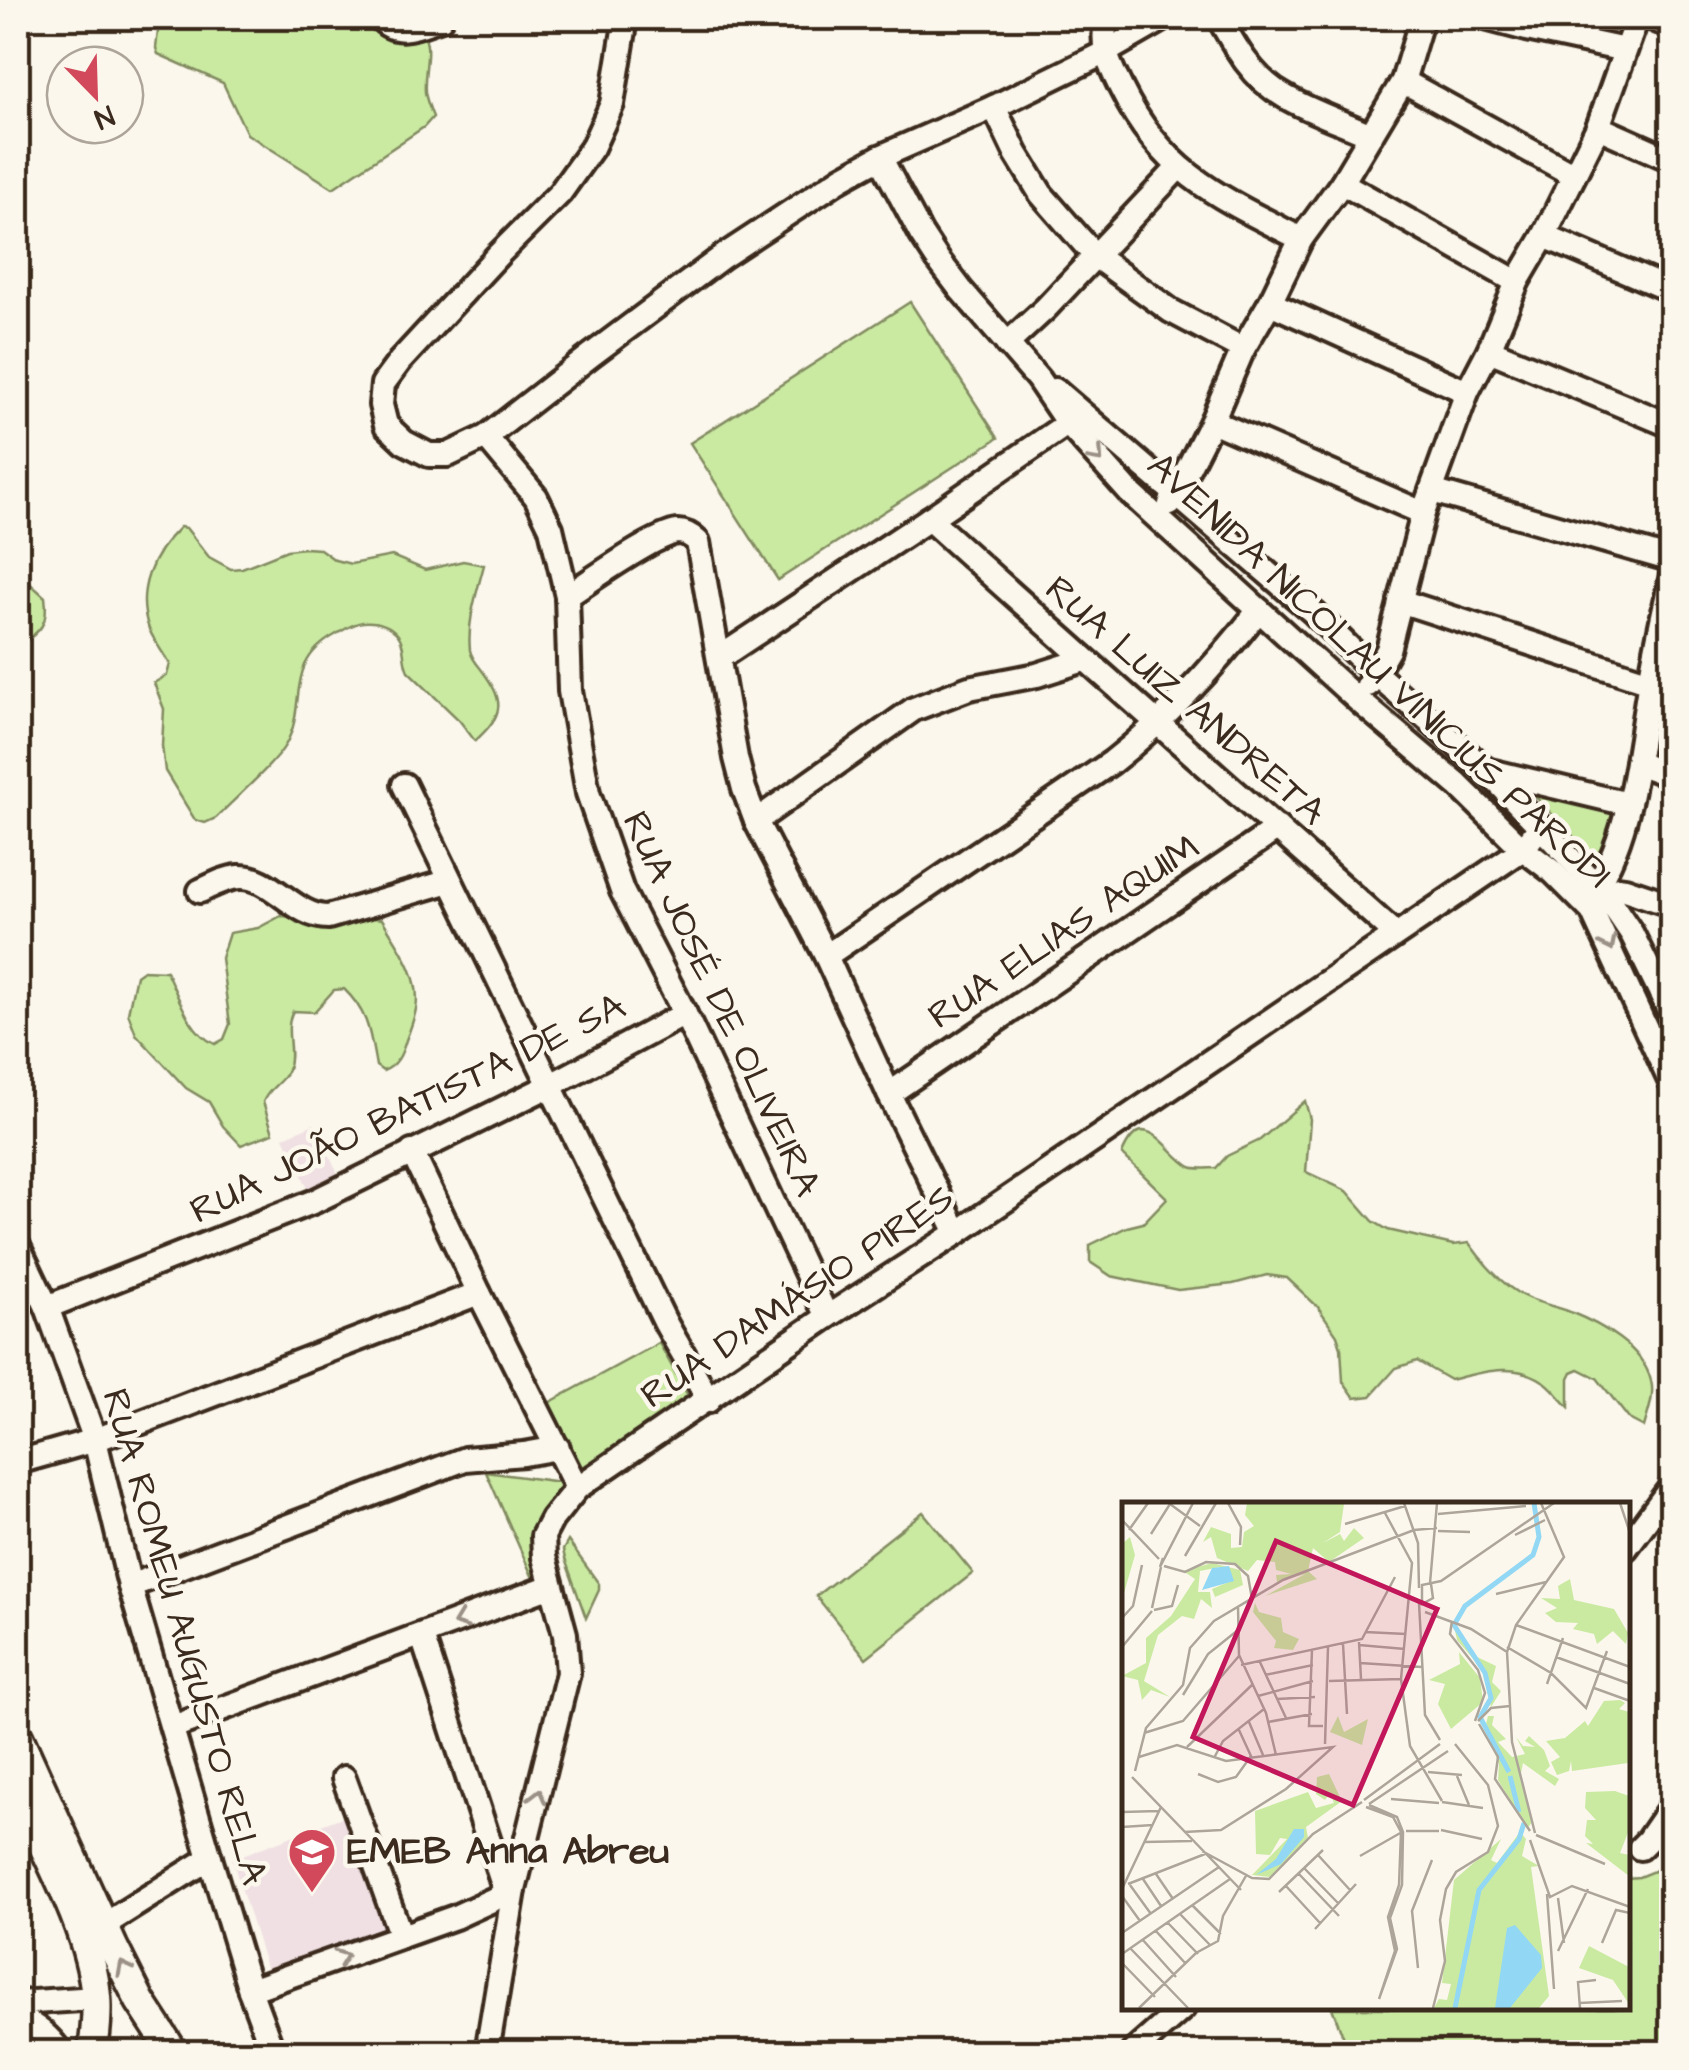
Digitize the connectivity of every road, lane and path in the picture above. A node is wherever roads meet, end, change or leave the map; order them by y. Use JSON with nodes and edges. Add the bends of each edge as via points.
{"nodes":[{"id":1,"x":380,"y":18,"type":"edge"},
{"id":2,"x":441,"y":18,"type":"edge"},
{"id":3,"x":626,"y":18,"type":"edge"},
{"id":4,"x":1106,"y":18,"type":"edge"},
{"id":5,"x":1165,"y":18,"type":"edge"},
{"id":6,"x":1218,"y":18,"type":"edge"},
{"id":7,"x":1422,"y":18,"type":"edge"},
{"id":8,"x":1486,"y":18,"type":"edge"},
{"id":9,"x":1637,"y":18,"type":"edge"},
{"id":10,"x":1651,"y":18,"type":"edge"},
{"id":11,"x":1672,"y":27,"type":"edge"},
{"id":12,"x":1625,"y":50,"type":"junction"},
{"id":13,"x":1104,"y":53,"type":"junction"},
{"id":14,"x":1402,"y":81,"type":"junction"},
{"id":15,"x":994,"y":107,"type":"junction"},
{"id":16,"x":1598,"y":128,"type":"junction"},
{"id":17,"x":1370,"y":135,"type":"junction"},
{"id":18,"x":880,"y":158,"type":"junction"},
{"id":19,"x":1672,"y":160,"type":"edge"},
{"id":20,"x":1178,"y":168,"type":"junction"},
{"id":21,"x":1574,"y":175,"type":"junction"},
{"id":22,"x":1342,"y":183,"type":"junction"},
{"id":23,"x":1544,"y":236,"type":"junction"},
{"id":24,"x":1301,"y":239,"type":"junction"},
{"id":25,"x":1095,"y":256,"type":"junction"},
{"id":26,"x":1517,"y":282,"type":"junction"},
{"id":27,"x":1672,"y":291,"type":"edge"},
{"id":28,"x":1270,"y":303,"type":"junction"},
{"id":29,"x":1008,"y":344,"type":"junction"},
{"id":30,"x":1243,"y":349,"type":"junction"},
{"id":31,"x":1489,"y":350,"type":"junction"},
{"id":32,"x":1467,"y":392,"type":"junction"},
{"id":33,"x":1076,"y":419,"type":"junction"},
{"id":34,"x":1212,"y":421,"type":"junction"},
{"id":35,"x":1672,"y":426,"type":"edge"},
{"id":36,"x":486,"y":437,"type":"junction"},
{"id":37,"x":1177,"y":493,"type":"junction"},
{"id":38,"x":1427,"y":502,"type":"junction"},
{"id":39,"x":929,"y":519,"type":"junction"},
{"id":40,"x":1160,"y":520,"type":"junction"},
{"id":41,"x":1672,"y":560,"type":"edge"},
{"id":42,"x":1672,"y":576,"type":"edge"},
{"id":43,"x":567,"y":596,"type":"junction"},
{"id":44,"x":1400,"y":601,"type":"junction"},
{"id":45,"x":1259,"y":610,"type":"junction"},
{"id":46,"x":1664,"y":654,"type":"edge"},
{"id":47,"x":719,"y":658,"type":"junction"},
{"id":48,"x":1084,"y":660,"type":"junction"},
{"id":49,"x":1375,"y":672,"type":"junction"},
{"id":50,"x":1650,"y":682,"type":"junction"},
{"id":51,"x":1359,"y":702,"type":"junction"},
{"id":52,"x":1157,"y":723,"type":"junction"},
{"id":53,"x":1637,"y":763,"type":"junction"},
{"id":54,"x":1486,"y":770,"type":"junction"},
{"id":55,"x":1672,"y":776,"type":"edge"},
{"id":56,"x":404,"y":785,"type":"dead end"},
{"id":57,"x":1628,"y":804,"type":"junction"},
{"id":58,"x":756,"y":820,"type":"junction"},
{"id":59,"x":1278,"y":828,"type":"junction"},
{"id":60,"x":1539,"y":828,"type":"junction"},
{"id":61,"x":1522,"y":849,"type":"junction"},
{"id":62,"x":450,"y":881,"type":"junction"},
{"id":63,"x":200,"y":891,"type":"dead end"},
{"id":64,"x":1595,"y":899,"type":"junction"},
{"id":65,"x":1672,"y":905,"type":"edge"},
{"id":66,"x":1395,"y":934,"type":"junction"},
{"id":67,"x":826,"y":956,"type":"junction"},
{"id":68,"x":685,"y":1014,"type":"junction"},
{"id":69,"x":1672,"y":1016,"type":"edge"},
{"id":70,"x":1672,"y":1085,"type":"edge"},
{"id":71,"x":549,"y":1086,"type":"junction"},
{"id":72,"x":889,"y":1094,"type":"junction"},
{"id":73,"x":412,"y":1152,"type":"junction"},
{"id":74,"x":957,"y":1232,"type":"junction"},
{"id":75,"x":18,"y":1246,"type":"edge"},
{"id":76,"x":480,"y":1294,"type":"junction"},
{"id":77,"x":47,"y":1306,"type":"junction"},
{"id":78,"x":827,"y":1316,"type":"junction"},
{"id":79,"x":708,"y":1400,"type":"junction"},
{"id":80,"x":95,"y":1440,"type":"junction"},
{"id":81,"x":558,"y":1448,"type":"junction"},
{"id":82,"x":18,"y":1462,"type":"edge"},
{"id":83,"x":577,"y":1488,"type":"junction"},
{"id":84,"x":1669,"y":1496,"type":"edge"},
{"id":85,"x":1629,"y":1544,"type":"edge"},
{"id":86,"x":130,"y":1586,"type":"junction"},
{"id":87,"x":551,"y":1586,"type":"junction"},
{"id":88,"x":422,"y":1636,"type":"junction"},
{"id":89,"x":173,"y":1727,"type":"junction"},
{"id":90,"x":18,"y":1737,"type":"edge"},
{"id":91,"x":344,"y":1778,"type":"dead end"},
{"id":92,"x":18,"y":1792,"type":"edge"},
{"id":93,"x":1672,"y":1805,"type":"edge"},
{"id":94,"x":1640,"y":1848,"type":"dead end"},
{"id":95,"x":210,"y":1858,"type":"junction"},
{"id":96,"x":510,"y":1892,"type":"junction"},
{"id":97,"x":104,"y":1925,"type":"junction"},
{"id":98,"x":401,"y":1936,"type":"junction"},
{"id":99,"x":250,"y":1990,"type":"junction"},
{"id":100,"x":96,"y":1998,"type":"junction"},
{"id":101,"x":18,"y":2003,"type":"edge"},
{"id":102,"x":1181,"y":2010,"type":"edge"},
{"id":103,"x":18,"y":2017,"type":"edge"},
{"id":104,"x":60,"y":2052,"type":"edge"},
{"id":105,"x":93,"y":2052,"type":"edge"},
{"id":106,"x":173,"y":2052,"type":"edge"},
{"id":107,"x":273,"y":2052,"type":"edge"},
{"id":108,"x":487,"y":2052,"type":"edge"},
{"id":109,"x":1133,"y":2052,"type":"edge"}],
"edges":[{"from":1,"to":2,"type":"street","via":[[400,30]]},
{"from":3,"to":36,"type":"street","via":[[612,104],[576,173],[383,384],[386,425],[429,455],[448,456]]},
{"from":4,"to":13,"type":"street"},
{"from":5,"to":13,"type":"street"},
{"from":6,"to":17,"type":"street","via":[[1256,74],[1281,95]]},
{"from":7,"to":14,"type":"street"},
{"from":8,"to":12,"type":"street"},
{"from":9,"to":12,"type":"street"},
{"from":10,"to":11,"type":"street"},
{"from":12,"to":16,"type":"street"},
{"from":13,"to":15,"type":"street"},
{"from":13,"to":20,"type":"street","via":[[1145,129]]},
{"from":14,"to":17,"type":"street"},
{"from":14,"to":21,"type":"street"},
{"from":15,"to":18,"type":"street"},
{"from":15,"to":25,"type":"street","via":[[1041,194]]},
{"from":16,"to":19,"type":"street"},
{"from":16,"to":21,"type":"street"},
{"from":17,"to":22,"type":"street"},
{"from":18,"to":29,"type":"street","name":"AVENIDA NICOLAU VINICIUS PARODI","via":[[936,257]]},
{"from":18,"to":36,"type":"street","via":[[722,257]]},
{"from":20,"to":24,"type":"street"},
{"from":20,"to":25,"type":"street"},
{"from":21,"to":23,"type":"street"},
{"from":22,"to":24,"type":"street"},
{"from":22,"to":26,"type":"street"},
{"from":23,"to":26,"type":"street"},
{"from":23,"to":27,"type":"street"},
{"from":24,"to":28,"type":"street"},
{"from":25,"to":29,"type":"street"},
{"from":25,"to":30,"type":"street","via":[[1171,311]]},
{"from":26,"to":31,"type":"street"},
{"from":28,"to":30,"type":"street"},
{"from":28,"to":32,"type":"street"},
{"from":29,"to":33,"type":"street","name":"AVENIDA NICOLAU VINICIUS PARODI"},
{"from":30,"to":34,"type":"street"},
{"from":31,"to":32,"type":"street"},
{"from":31,"to":35,"type":"street"},
{"from":32,"to":38,"type":"street"},
{"from":33,"to":37,"type":"street","name":"AVENIDA NICOLAU VINICIUS PARODI"},
{"from":33,"to":39,"type":"street"},
{"from":33,"to":40,"type":"street","name":"AVENIDA NICOLAU VINICIUS PARODI","one_way":true,"via":[[1129,492]]},
{"from":34,"to":37,"type":"street"},
{"from":34,"to":38,"type":"street"},
{"from":36,"to":43,"type":"street","name":"RUA JOSÉ DE OLIVEIRA","via":[[536,498]]},
{"from":37,"to":40,"type":"street"},
{"from":37,"to":49,"type":"street","name":"AVENIDA NICOLAU VINICIUS PARODI"},
{"from":38,"to":41,"type":"street"},
{"from":38,"to":44,"type":"street"},
{"from":39,"to":47,"type":"street"},
{"from":39,"to":48,"type":"street","name":"RUA LUIZ ANDRETA"},
{"from":40,"to":45,"type":"street","name":"AVENIDA NICOLAU VINICIUS PARODI"},
{"from":42,"to":46,"type":"street"},
{"from":43,"to":47,"type":"street","via":[[664,536],[690,535],[698,542]]},
{"from":43,"to":68,"type":"street","name":"RUA JOSÉ DE OLIVEIRA","via":[[570,691],[588,793],[622,892]]},
{"from":44,"to":49,"type":"street"},
{"from":44,"to":50,"type":"street"},
{"from":45,"to":51,"type":"street","name":"AVENIDA NICOLAU VINICIUS PARODI"},
{"from":45,"to":52,"type":"street"},
{"from":46,"to":50,"type":"street"},
{"from":47,"to":58,"type":"street","via":[[736,758]]},
{"from":48,"to":52,"type":"street","name":"RUA LUIZ ANDRETA"},
{"from":48,"to":58,"type":"street","via":[[914,709]]},
{"from":49,"to":51,"type":"street"},
{"from":49,"to":54,"type":"street","name":"AVENIDA NICOLAU VINICIUS PARODI"},
{"from":50,"to":53,"type":"street"},
{"from":51,"to":61,"type":"street","name":"AVENIDA NICOLAU VINICIUS PARODI"},
{"from":52,"to":59,"type":"street","name":"RUA LUIZ ANDRETA"},
{"from":52,"to":67,"type":"street","via":[[1112,762]]},
{"from":53,"to":55,"type":"street"},
{"from":53,"to":57,"type":"street"},
{"from":54,"to":57,"type":"street"},
{"from":54,"to":60,"type":"street","name":"AVENIDA NICOLAU VINICIUS PARODI"},
{"from":56,"to":62,"type":"street"},
{"from":57,"to":64,"type":"street"},
{"from":58,"to":67,"type":"street"},
{"from":59,"to":66,"type":"street","name":"RUA LUIZ ANDRETA"},
{"from":59,"to":72,"type":"street","name":"RUA ELIAS AQUIM"},
{"from":60,"to":61,"type":"street","name":"RUA DAMÁSIO PIRES"},
{"from":60,"to":64,"type":"street","name":"AVENIDA NICOLAU VINICIUS PARODI"},
{"from":61,"to":64,"type":"street","name":"AVENIDA NICOLAU VINICIUS PARODI"},
{"from":61,"to":66,"type":"street","name":"RUA DAMÁSIO PIRES"},
{"from":62,"to":63,"type":"street","via":[[328,916],[304,910],[253,878]]},
{"from":62,"to":71,"type":"street"},
{"from":64,"to":65,"type":"street","via":[[1625,888]]},
{"from":64,"to":69,"type":"street","name":"AVENIDA NICOLAU VINICIUS PARODI","via":[[1632,934]]},
{"from":64,"to":70,"type":"street","name":"AVENIDA NICOLAU VINICIUS PARODI","one_way":true},
{"from":66,"to":74,"type":"street","name":"RUA DAMÁSIO PIRES"},
{"from":67,"to":72,"type":"street"},
{"from":68,"to":71,"type":"street","name":"RUA JOÃO BATISTA DE SA"},
{"from":68,"to":78,"type":"street","name":"RUA JOSÉ DE OLIVEIRA"},
{"from":71,"to":73,"type":"street","name":"RUA JOÃO BATISTA DE SA"},
{"from":71,"to":79,"type":"street"},
{"from":72,"to":74,"type":"street"},
{"from":73,"to":76,"type":"street"},
{"from":73,"to":77,"type":"street","name":"RUA JOÃO BATISTA DE SA","via":[[315,1200]]},
{"from":74,"to":78,"type":"street","name":"RUA DAMÁSIO PIRES"},
{"from":75,"to":77,"type":"street","name":"RUA ROMEU AUGUSTO RELA"},
{"from":76,"to":80,"type":"street"},
{"from":76,"to":81,"type":"street"},
{"from":77,"to":80,"type":"street","name":"RUA ROMEU AUGUSTO RELA"},
{"from":78,"to":79,"type":"street","name":"RUA DAMÁSIO PIRES"},
{"from":79,"to":83,"type":"street","name":"RUA DAMÁSIO PIRES"},
{"from":80,"to":82,"type":"street"},
{"from":80,"to":86,"type":"street","name":"RUA ROMEU AUGUSTO RELA"},
{"from":81,"to":83,"type":"street"},
{"from":81,"to":86,"type":"street","via":[[465,1459]]},
{"from":83,"to":87,"type":"street","name":"RUA DAMÁSIO PIRES","via":[[544,1536]]},
{"from":84,"to":85,"type":"street"},
{"from":86,"to":89,"type":"street","name":"RUA ROMEU AUGUSTO RELA"},
{"from":87,"to":88,"type":"street","one_way":true},
{"from":96,"to":87,"type":"street","name":"RUA DAMÁSIO PIRES","one_way":true,"via":[[568,1674]]},
{"from":88,"to":89,"type":"street"},
{"from":88,"to":96,"type":"street"},
{"from":89,"to":95,"type":"street","name":"RUA ROMEU AUGUSTO RELA"},
{"from":90,"to":97,"type":"main road"},
{"from":91,"to":98,"type":"street"},
{"from":92,"to":100,"type":"main road","via":[[81,1930]]},
{"from":93,"to":94,"type":"street"},
{"from":95,"to":97,"type":"street"},
{"from":95,"to":99,"type":"street","name":"RUA ROMEU AUGUSTO RELA"},
{"from":96,"to":98,"type":"street"},
{"from":96,"to":108,"type":"street","name":"RUA DAMÁSIO PIRES"},
{"from":106,"to":97,"type":"main road","one_way":true},
{"from":99,"to":98,"type":"street","one_way":true},
{"from":99,"to":107,"type":"street","name":"RUA ROMEU AUGUSTO RELA"},
{"from":100,"to":101,"type":"street"},
{"from":100,"to":105,"type":"main road"},
{"from":102,"to":109,"type":"street"},
{"from":103,"to":104,"type":"street"}]}
